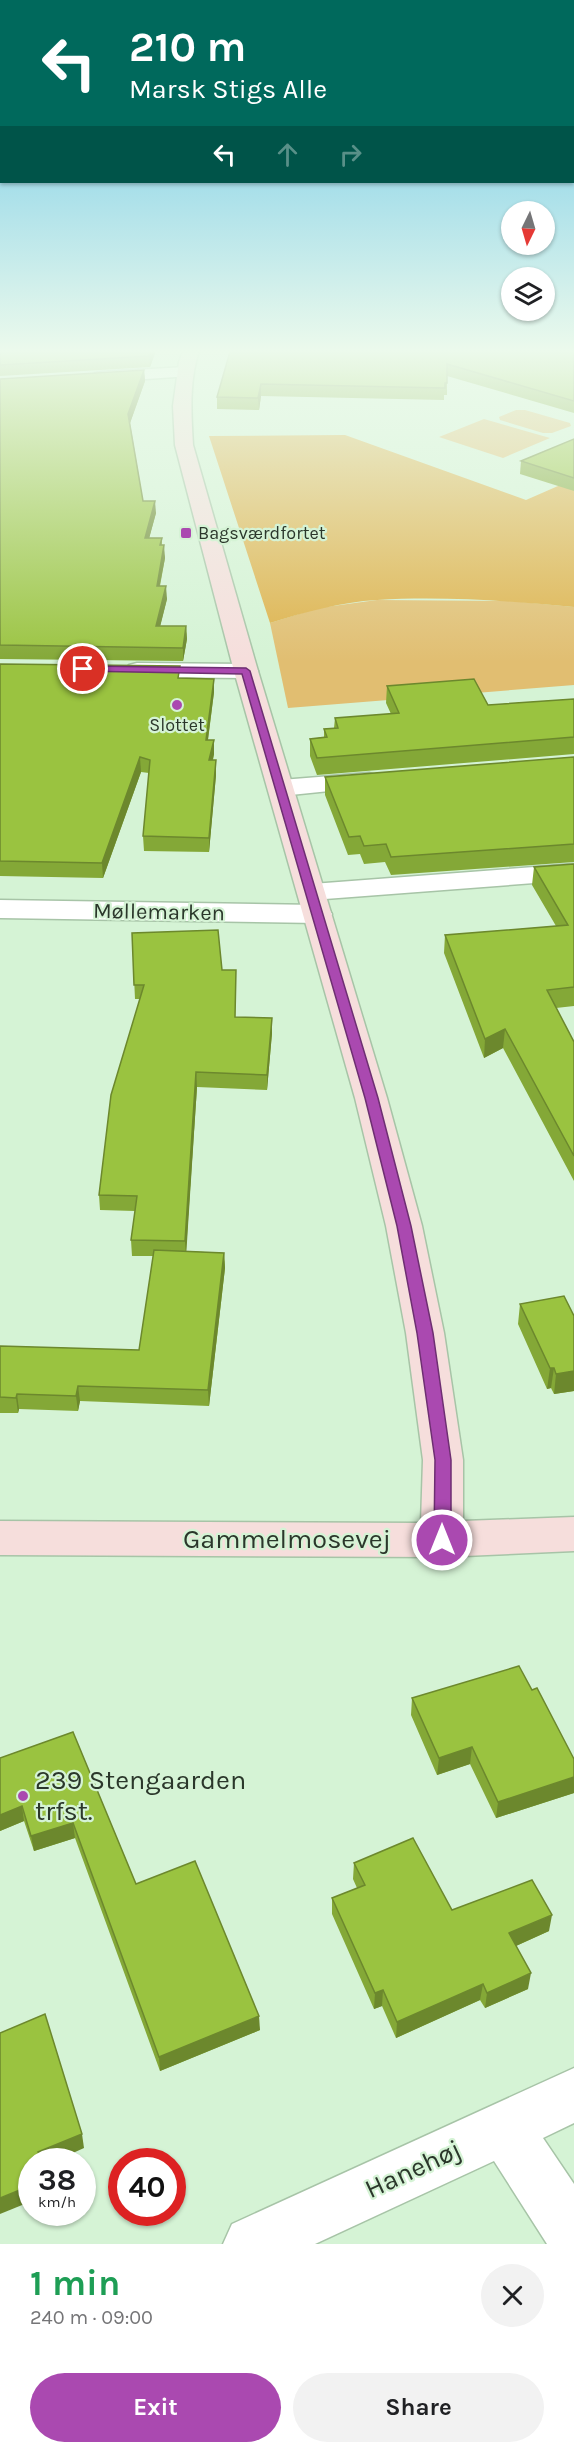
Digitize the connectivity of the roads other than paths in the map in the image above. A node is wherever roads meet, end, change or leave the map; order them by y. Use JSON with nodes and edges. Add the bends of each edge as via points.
{"nodes":[{"id":1,"x":186,"y":453,"type":"edge"},
{"id":2,"x":112,"y":670,"type":"edge"},
{"id":3,"x":246,"y":671,"type":"junction"},
{"id":4,"x":398,"y":778,"type":"edge"},
{"id":5,"x":281,"y":788,"type":"junction"},
{"id":6,"x":574,"y":872,"type":"edge"},
{"id":7,"x":315,"y":903,"type":"junction"},
{"id":8,"x":0,"y":909,"type":"edge"},
{"id":9,"x":574,"y":1534,"type":"edge"},
{"id":10,"x":0,"y":1538,"type":"edge"},
{"id":11,"x":442,"y":1540,"type":"junction"},
{"id":12,"x":574,"y":2095,"type":"edge"},
{"id":13,"x":504,"y":2127,"type":"junction"},
{"id":14,"x":574,"y":2235,"type":"edge"},
{"id":15,"x":252,"y":2244,"type":"edge"}],
"edges":[{"from":1,"to":3,"type":"street"},
{"from":2,"to":3,"type":"street"},
{"from":3,"to":5,"type":"street"},
{"from":4,"to":5,"type":"street"},
{"from":5,"to":7,"type":"street"},
{"from":6,"to":7,"type":"street","name":"Møllemarken"},
{"from":7,"to":8,"type":"street","name":"Møllemarken"},
{"from":7,"to":11,"type":"street","via":[[371,1098],[409,1251],[443,1460]]},
{"from":9,"to":11,"type":"street","name":"Gammelmosevej"},
{"from":10,"to":11,"type":"street","name":"Gammelmosevej"},
{"from":12,"to":13,"type":"street","name":"Hanehøj"},
{"from":13,"to":14,"type":"street"},
{"from":13,"to":15,"type":"street","name":"Hanehøj"}]}
